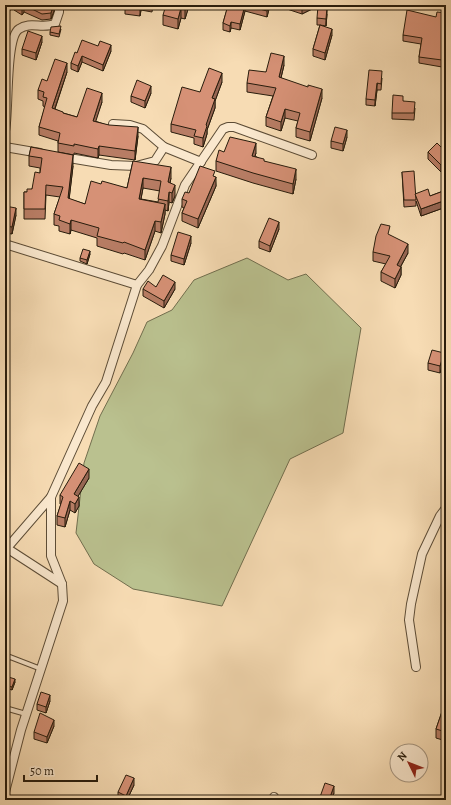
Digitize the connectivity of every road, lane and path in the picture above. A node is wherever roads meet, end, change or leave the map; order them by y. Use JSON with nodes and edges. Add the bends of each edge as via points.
{"nodes":[{"id":1,"x":8,"y":5,"type":"edge"},
{"id":2,"x":59,"y":5,"type":"edge"},
{"id":3,"x":5,"y":10,"type":"edge"},
{"id":4,"x":113,"y":124,"type":"edge"},
{"id":5,"x":5,"y":131,"type":"edge"},
{"id":6,"x":164,"y":147,"type":"junction"},
{"id":7,"x":5,"y":148,"type":"edge"},
{"id":8,"x":312,"y":155,"type":"dead end"},
{"id":9,"x":201,"y":162,"type":"junction"},
{"id":10,"x":5,"y":244,"type":"edge"},
{"id":11,"x":137,"y":285,"type":"junction"},
{"id":12,"x":51,"y":497,"type":"junction"},
{"id":13,"x":446,"y":508,"type":"edge"},
{"id":14,"x":6,"y":547,"type":"edge"},
{"id":15,"x":62,"y":584,"type":"junction"},
{"id":16,"x":5,"y":661,"type":"edge"},
{"id":17,"x":416,"y":668,"type":"dead end"},
{"id":18,"x":41,"y":669,"type":"junction"},
{"id":19,"x":5,"y":708,"type":"edge"},
{"id":20,"x":26,"y":714,"type":"junction"},
{"id":21,"x":5,"y":792,"type":"edge"}],
"edges":[{"from":1,"to":3,"type":"street"},
{"from":2,"to":5,"type":"street","via":[[55,24],[48,27],[27,25],[18,29],[14,37]]},
{"from":4,"to":6,"type":"street","via":[[143,129]]},
{"from":6,"to":7,"type":"street","via":[[155,161],[136,166],[92,163]]},
{"from":6,"to":9,"type":"street"},
{"from":8,"to":9,"type":"street","via":[[228,127],[223,129]]},
{"from":9,"to":11,"type":"street","via":[[185,185],[162,246],[149,270]]},
{"from":10,"to":11,"type":"street"},
{"from":11,"to":12,"type":"street","via":[[106,382],[92,406]]},
{"from":12,"to":14,"type":"street"},
{"from":12,"to":15,"type":"street","via":[[51,556]]},
{"from":13,"to":17,"type":"street","via":[[422,554],[410,604],[409,620]]},
{"from":14,"to":15,"type":"street"},
{"from":15,"to":18,"type":"street","via":[[63,601]]},
{"from":16,"to":18,"type":"lane","via":[[10,657]]},
{"from":18,"to":20,"type":"street"},
{"from":19,"to":20,"type":"lane"},
{"from":20,"to":21,"type":"street"}]}
